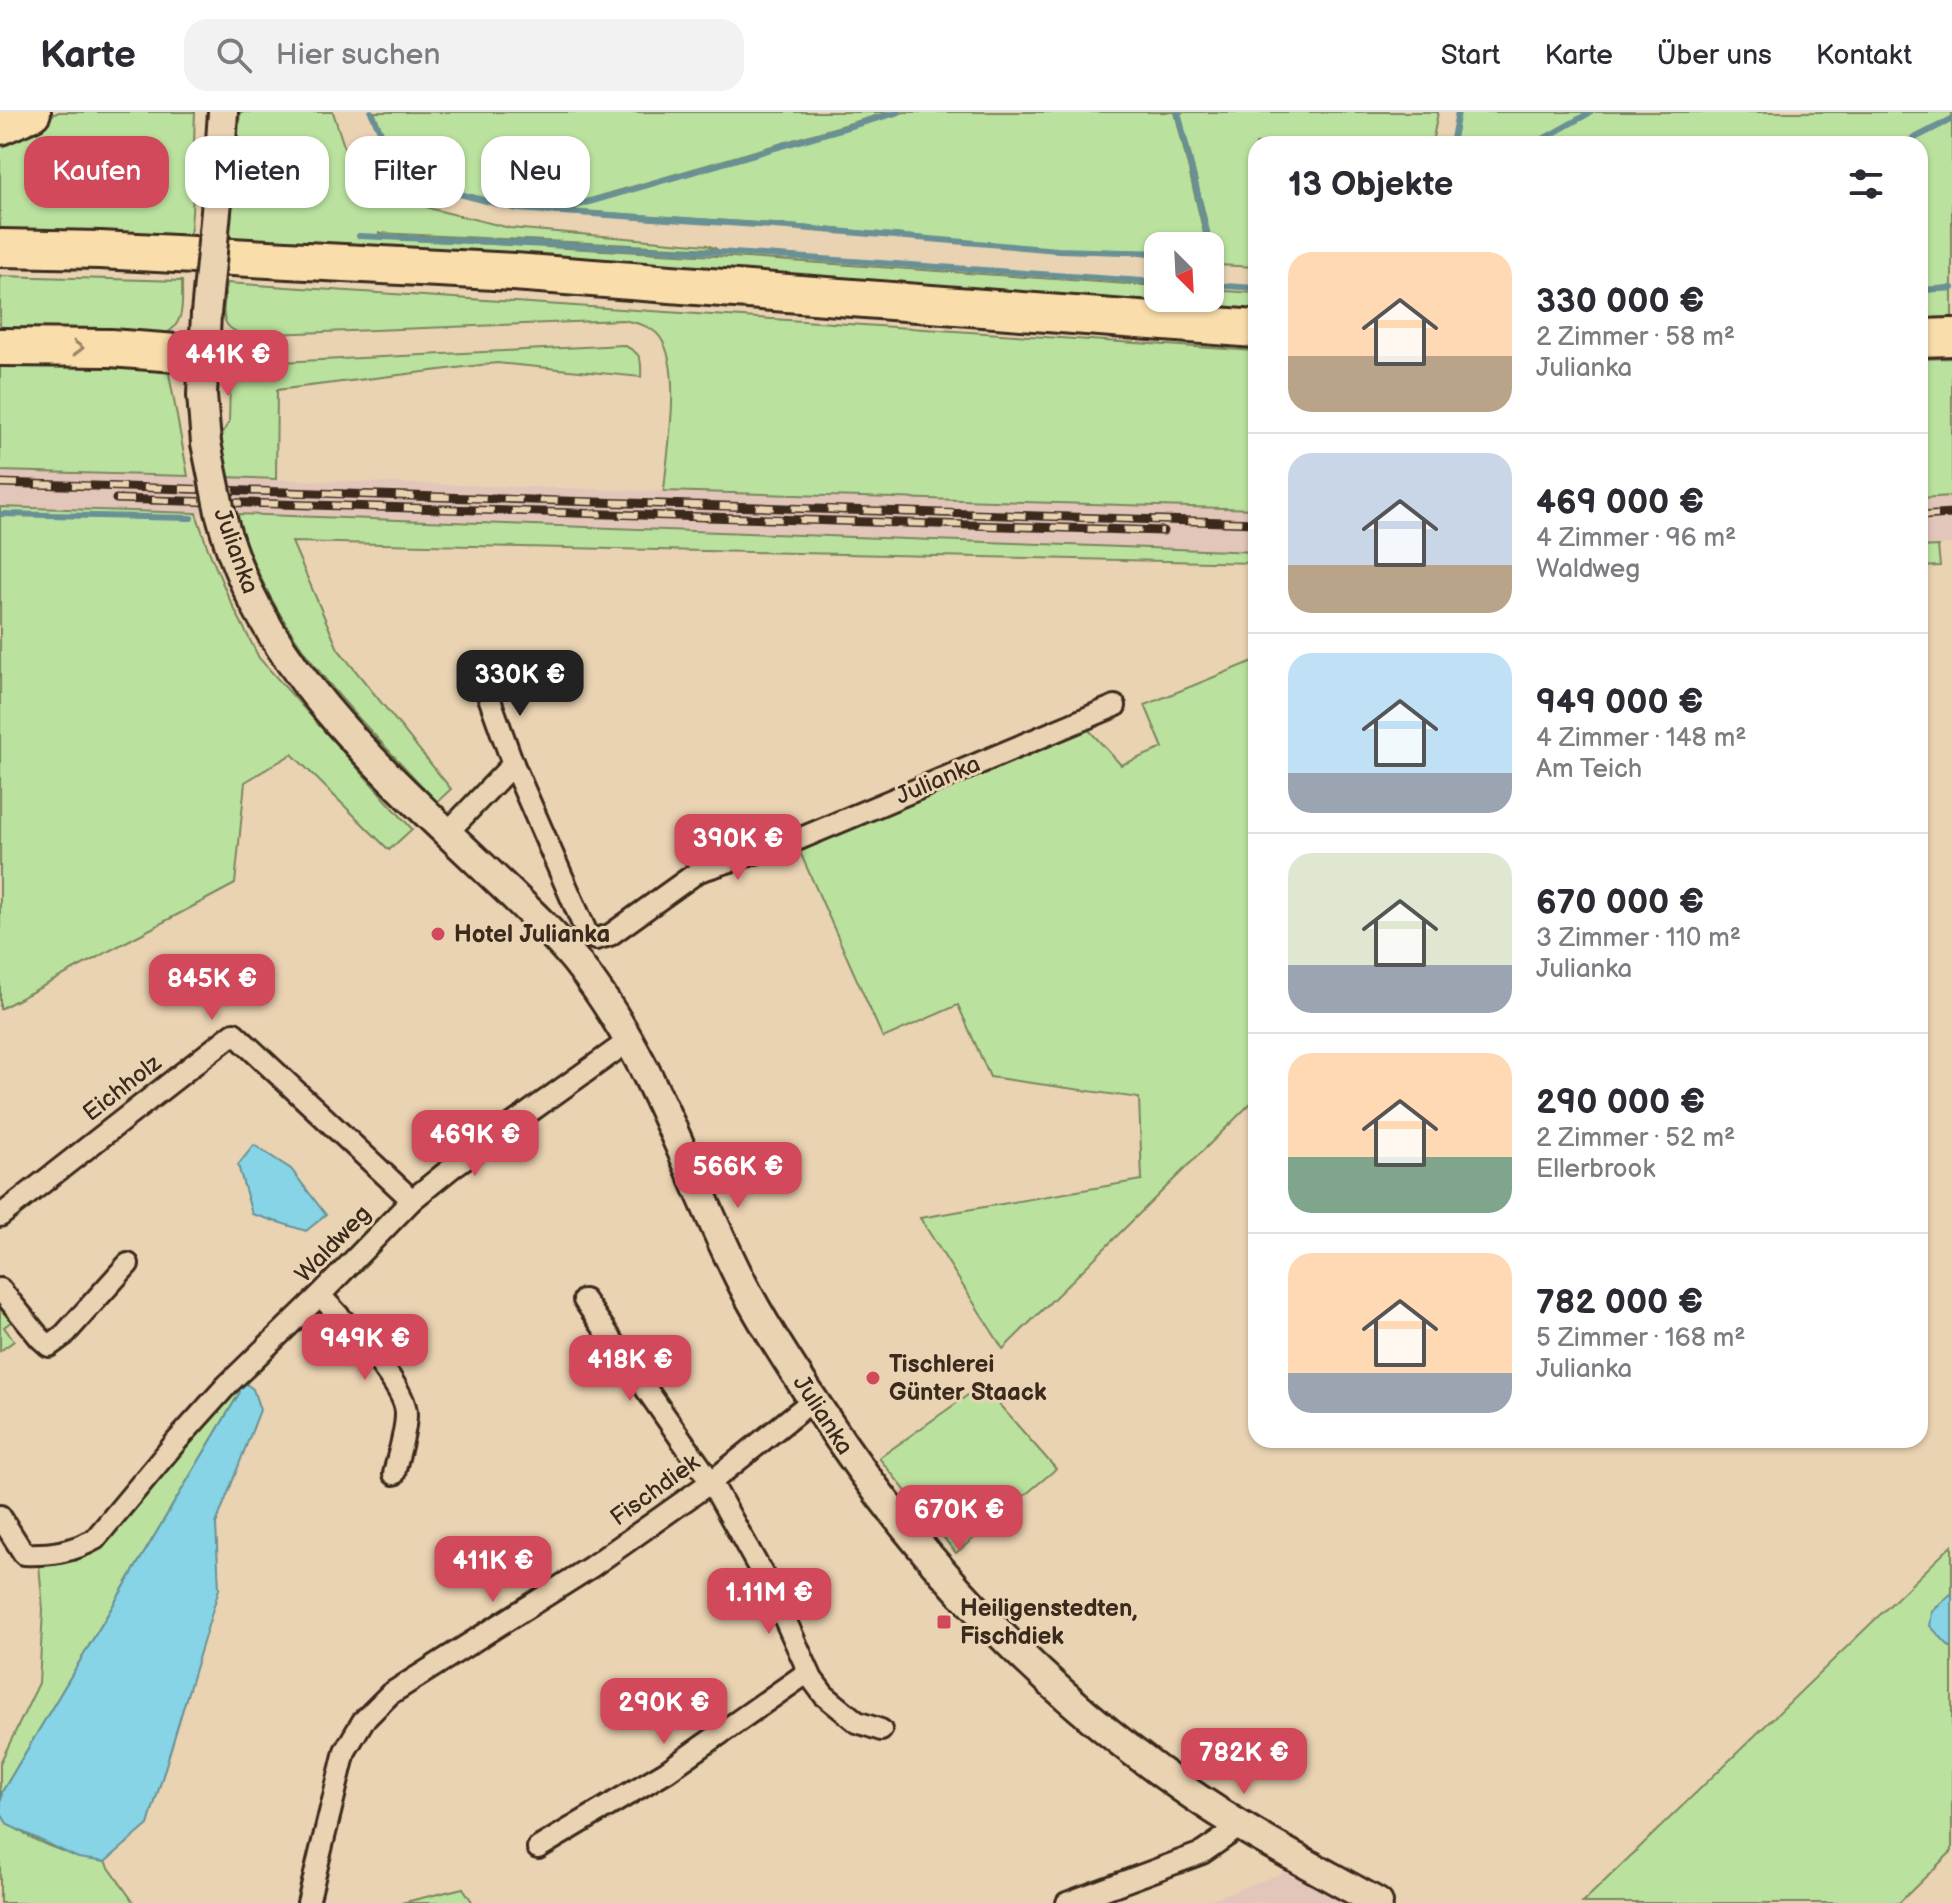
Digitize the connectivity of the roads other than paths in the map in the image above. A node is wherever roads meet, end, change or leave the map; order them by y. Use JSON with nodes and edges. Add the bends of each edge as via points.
{"nodes":[{"id":1,"x":32,"y":112,"type":"edge"},
{"id":2,"x":223,"y":112,"type":"edge"},
{"id":3,"x":0,"y":126,"type":"edge"},
{"id":4,"x":0,"y":248,"type":"edge"},
{"id":5,"x":1248,"y":328,"type":"edge"},
{"id":6,"x":1952,"y":337,"type":"edge"},
{"id":7,"x":1928,"y":338,"type":"edge"},
{"id":8,"x":0,"y":347,"type":"edge"},
{"id":9,"x":203,"y":355,"type":"junction"},
{"id":10,"x":485,"y":686,"type":"dead end"},
{"id":11,"x":1115,"y":706,"type":"dead end"},
{"id":12,"x":513,"y":764,"type":"junction"},
{"id":13,"x":447,"y":833,"type":"junction"},
{"id":14,"x":630,"y":1040,"type":"junction"},
{"id":15,"x":412,"y":1200,"type":"junction"},
{"id":16,"x":0,"y":1216,"type":"edge"},
{"id":17,"x":128,"y":1264,"type":"dead end"},
{"id":18,"x":0,"y":1289,"type":"edge"},
{"id":19,"x":320,"y":1295,"type":"junction"},
{"id":20,"x":584,"y":1300,"type":"dead end"},
{"id":21,"x":813,"y":1400,"type":"junction"},
{"id":22,"x":394,"y":1474,"type":"dead end"},
{"id":23,"x":711,"y":1482,"type":"junction"},
{"id":24,"x":0,"y":1516,"type":"edge"},
{"id":25,"x":808,"y":1672,"type":"junction"},
{"id":26,"x":881,"y":1730,"type":"dead end"},
{"id":27,"x":1242,"y":1825,"type":"junction"},
{"id":28,"x":538,"y":1848,"type":"dead end"},
{"id":29,"x":308,"y":1903,"type":"edge"},
{"id":30,"x":1067,"y":1903,"type":"edge"},
{"id":31,"x":1378,"y":1903,"type":"edge"}],
"edges":[{"from":1,"to":3,"type":"highway"},
{"from":2,"to":9,"type":"street","name":"Julianka","bridge":true},
{"from":4,"to":5,"type":"highway","via":[[514,272]]},
{"from":6,"to":7,"type":"highway"},
{"from":8,"to":9,"type":"highway","one_way":true},
{"from":9,"to":13,"type":"street","name":"Julianka","bridge":true,"via":[[206,443],[220,512],[237,566],[264,620],[304,682]]},
{"from":10,"to":12,"type":"street","name":"Julianka"},
{"from":11,"to":12,"type":"street","name":"Julianka","via":[[799,839],[699,871],[610,935],[596,939],[588,936]]},
{"from":12,"to":13,"type":"street"},
{"from":13,"to":14,"type":"street","name":"Julianka","via":[[573,958]]},
{"from":14,"to":15,"type":"street","name":"Waldweg"},
{"from":14,"to":21,"type":"street","name":"Julianka","via":[[742,1284]]},
{"from":15,"to":16,"type":"street","name":"Eichholz","via":[[234,1033]]},
{"from":15,"to":19,"type":"street","name":"Waldweg"},
{"from":17,"to":18,"type":"street","via":[[49,1346]]},
{"from":19,"to":22,"type":"street","via":[[370,1350],[407,1411]]},
{"from":19,"to":24,"type":"street","name":"Waldweg","via":[[227,1385],[95,1539],[79,1549],[24,1554]]},
{"from":20,"to":23,"type":"street"},
{"from":21,"to":23,"type":"street","name":"Fischdiek"},
{"from":21,"to":27,"type":"street","name":"Julianka","via":[[859,1471],[966,1600],[1091,1718],[1187,1791]]},
{"from":23,"to":25,"type":"street","via":[[773,1593]]},
{"from":23,"to":29,"type":"street","name":"Fischdiek","via":[[371,1711],[345,1751]]},
{"from":25,"to":26,"type":"street","via":[[857,1722]]},
{"from":25,"to":28,"type":"street","via":[[667,1771]]},
{"from":27,"to":30,"type":"street","via":[[1202,1853]]},
{"from":27,"to":31,"type":"street","name":"Julianka"}]}
